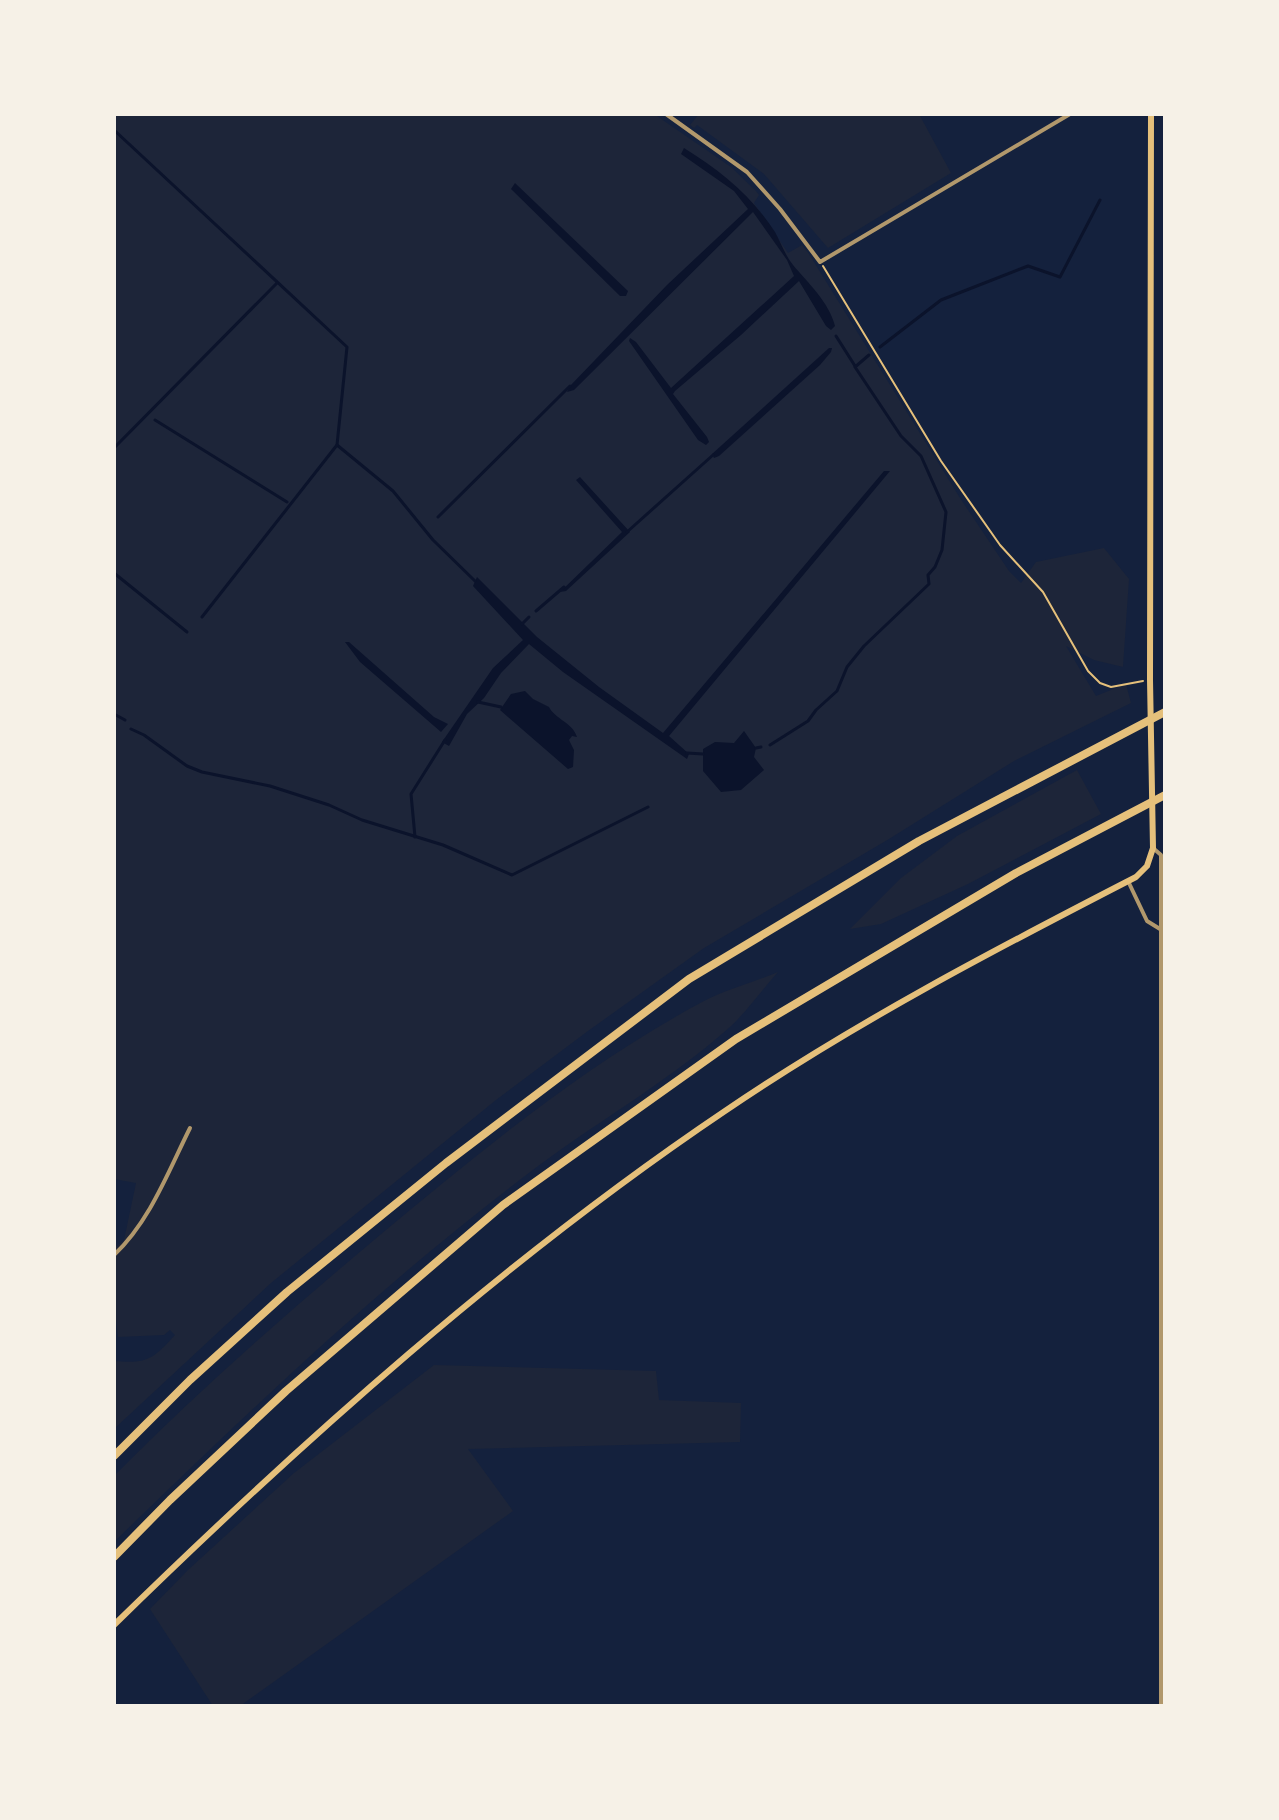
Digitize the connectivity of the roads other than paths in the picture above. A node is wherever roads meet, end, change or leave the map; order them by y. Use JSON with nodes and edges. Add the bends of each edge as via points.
{"nodes":[{"id":1,"x":666,"y":114,"type":"edge"},
{"id":2,"x":1070,"y":114,"type":"edge"},
{"id":3,"x":1151,"y":114,"type":"edge"},
{"id":4,"x":1165,"y":712,"type":"edge"},
{"id":5,"x":1165,"y":795,"type":"edge"},
{"id":6,"x":1153,"y":848,"type":"junction"},
{"id":7,"x":1128,"y":881,"type":"junction"},
{"id":8,"x":1160,"y":929,"type":"junction"},
{"id":9,"x":190,"y":1128,"type":"dead end"},
{"id":10,"x":114,"y":1255,"type":"edge"},
{"id":11,"x":114,"y":1456,"type":"edge"},
{"id":12,"x":114,"y":1557,"type":"edge"},
{"id":13,"x":114,"y":1625,"type":"edge"},
{"id":14,"x":1161,"y":1706,"type":"edge"}],
"edges":[{"from":1,"to":2,"type":"street","via":[[747,172],[820,262]]},
{"from":3,"to":6,"type":"main road"},
{"from":4,"to":11,"type":"highway","via":[[919,841],[689,979],[446,1163],[287,1292]]},
{"from":5,"to":12,"type":"highway","via":[[934,919],[736,1039],[503,1205],[286,1391]]},
{"from":6,"to":7,"type":"main road","via":[[1147,866]]},
{"from":6,"to":8,"type":"street","via":[[1161,855]]},
{"from":7,"to":8,"type":"street","via":[[1147,921]]},
{"from":7,"to":13,"type":"main road","via":[[863,1023],[635,1175],[434,1334],[262,1484]]},
{"from":8,"to":14,"type":"street"},
{"from":9,"to":10,"type":"street","via":[[144,1220]]}]}
